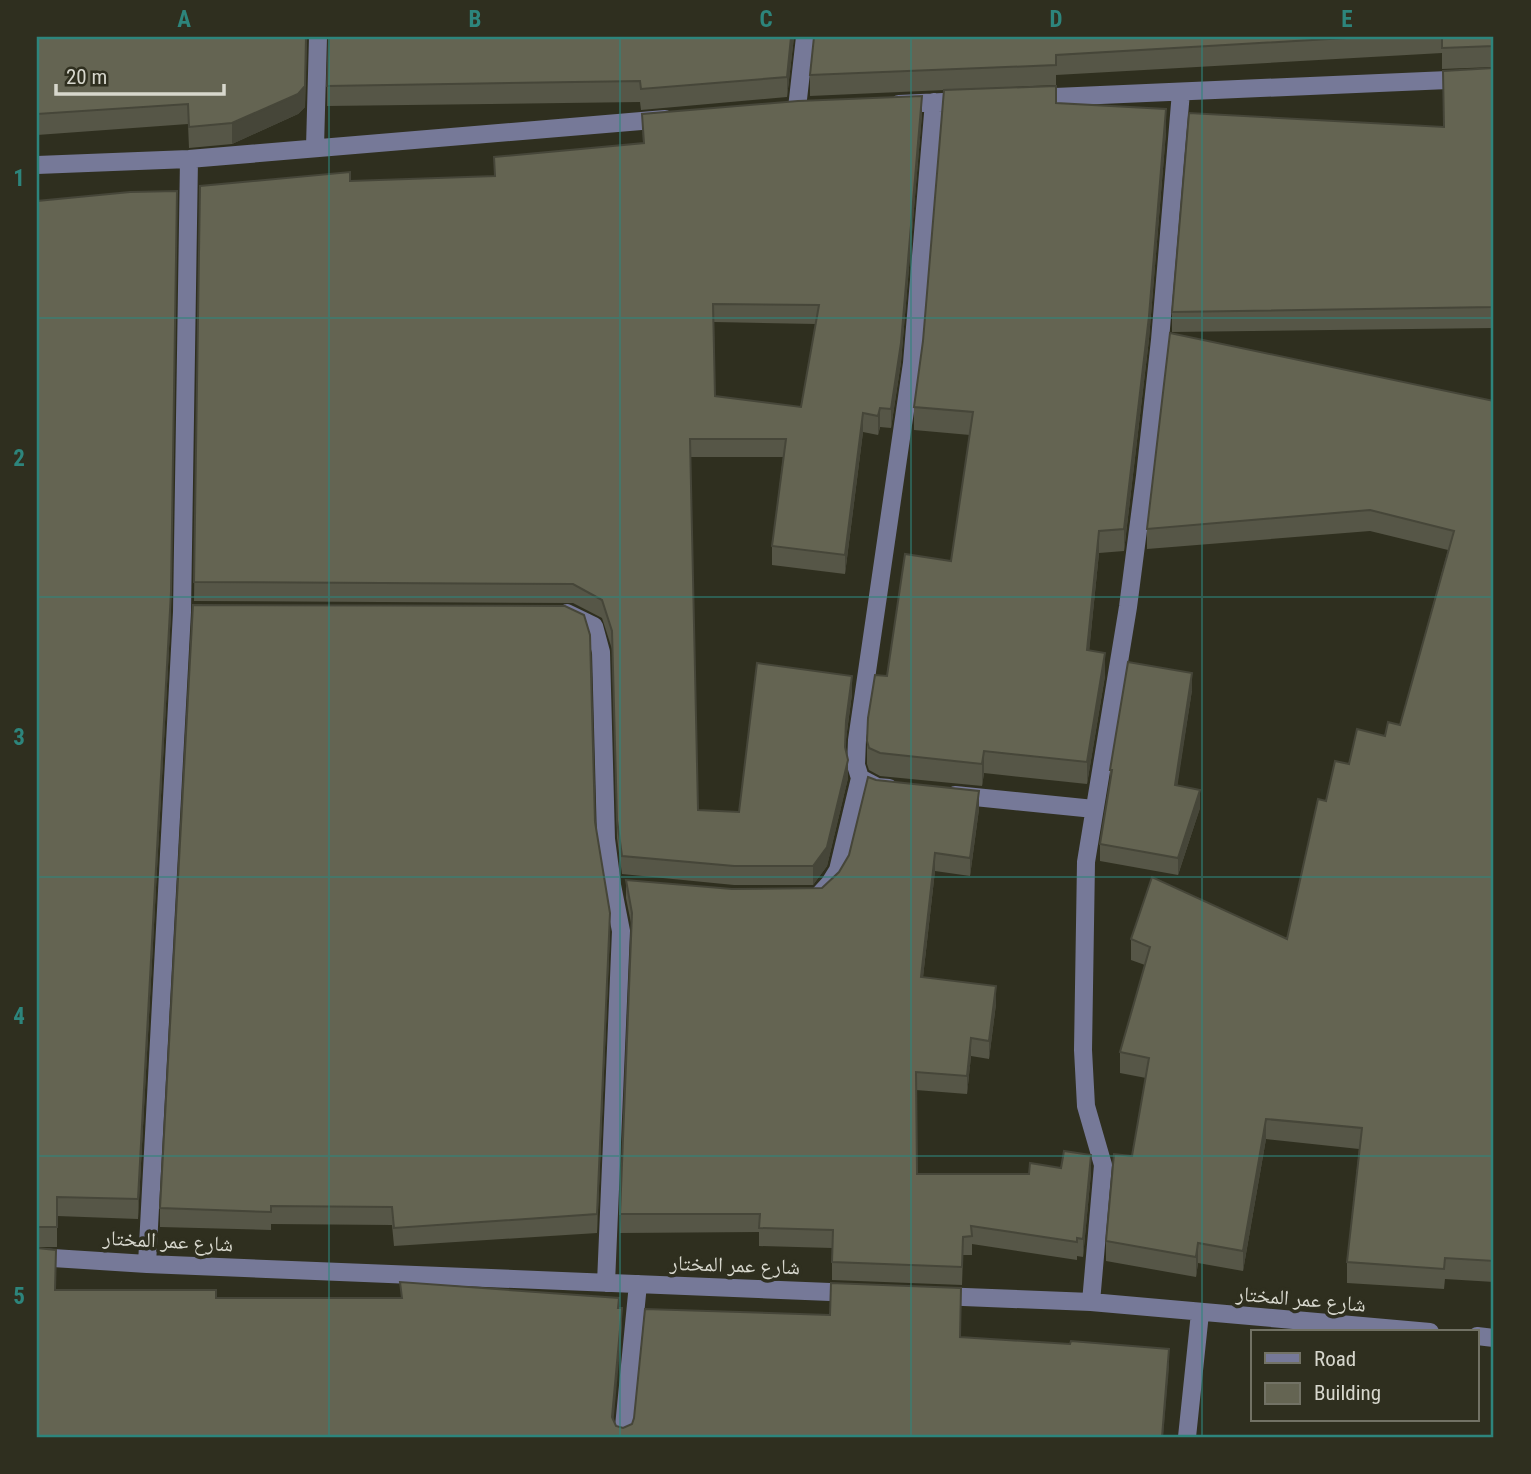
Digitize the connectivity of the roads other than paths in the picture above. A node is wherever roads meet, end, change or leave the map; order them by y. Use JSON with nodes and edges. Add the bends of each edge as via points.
{"nodes":[{"id":1,"x":318,"y":37,"type":"edge"},
{"id":2,"x":805,"y":37,"type":"edge"},
{"id":3,"x":1494,"y":78,"type":"edge"},
{"id":4,"x":1181,"y":92,"type":"junction"},
{"id":5,"x":1016,"y":99,"type":"edge"},
{"id":6,"x":989,"y":100,"type":"edge"},
{"id":7,"x":934,"y":102,"type":"junction"},
{"id":8,"x":879,"y":104,"type":"edge"},
{"id":9,"x":797,"y":108,"type":"edge"},
{"id":10,"x":687,"y":117,"type":"edge"},
{"id":11,"x":315,"y":147,"type":"junction"},
{"id":12,"x":189,"y":159,"type":"junction"},
{"id":13,"x":37,"y":165,"type":"edge"},
{"id":14,"x":554,"y":613,"type":"edge"},
{"id":15,"x":860,"y":778,"type":"junction"},
{"id":16,"x":904,"y":789,"type":"edge"},
{"id":17,"x":931,"y":792,"type":"edge"},
{"id":18,"x":1094,"y":809,"type":"junction"},
{"id":19,"x":798,"y":897,"type":"edge"},
{"id":20,"x":37,"y":1257,"type":"edge"},
{"id":21,"x":147,"y":1264,"type":"junction"},
{"id":22,"x":606,"y":1283,"type":"junction"},
{"id":23,"x":638,"y":1284,"type":"junction"},
{"id":24,"x":872,"y":1294,"type":"edge"},
{"id":25,"x":926,"y":1296,"type":"edge"},
{"id":26,"x":1091,"y":1303,"type":"junction"},
{"id":27,"x":1200,"y":1313,"type":"junction"},
{"id":28,"x":1406,"y":1330,"type":"edge"},
{"id":29,"x":623,"y":1437,"type":"edge"},
{"id":30,"x":1187,"y":1437,"type":"edge"}],
"edges":[{"from":1,"to":11,"type":"street"},
{"from":2,"to":9,"type":"street"},
{"from":3,"to":4,"type":"street"},
{"from":4,"to":5,"type":"street"},
{"from":4,"to":18,"type":"street","via":[[1145,476]]},
{"from":6,"to":7,"type":"street"},
{"from":7,"to":8,"type":"street"},
{"from":7,"to":15,"type":"street","via":[[912,363],[857,740]]},
{"from":10,"to":11,"type":"street"},
{"from":11,"to":12,"type":"street"},
{"from":12,"to":13,"type":"street"},
{"from":12,"to":21,"type":"street","via":[[189,612]]},
{"from":14,"to":22,"type":"street","via":[[568,613],[594,626],[601,652],[606,839],[619,886],[621,931]]},
{"from":15,"to":16,"type":"street","via":[[877,787]]},
{"from":15,"to":19,"type":"street","via":[[838,870],[818,896]]},
{"from":17,"to":18,"type":"street"},
{"from":18,"to":26,"type":"street","via":[[1086,862],[1083,1050],[1087,1106],[1103,1165]]},
{"from":20,"to":21,"type":"street","name":"شارع عمر المختار"},
{"from":21,"to":22,"type":"street","name":"شارع عمر المختار"},
{"from":22,"to":23,"type":"street","name":"شارع عمر المختار"},
{"from":23,"to":24,"type":"street","name":"شارع عمر المختار"},
{"from":23,"to":29,"type":"street"},
{"from":25,"to":26,"type":"street","name":"شارع عمر المختار"},
{"from":26,"to":27,"type":"street","name":"شارع عمر المختار"},
{"from":27,"to":28,"type":"street","name":"شارع عمر المختار"},
{"from":27,"to":30,"type":"street"}]}
